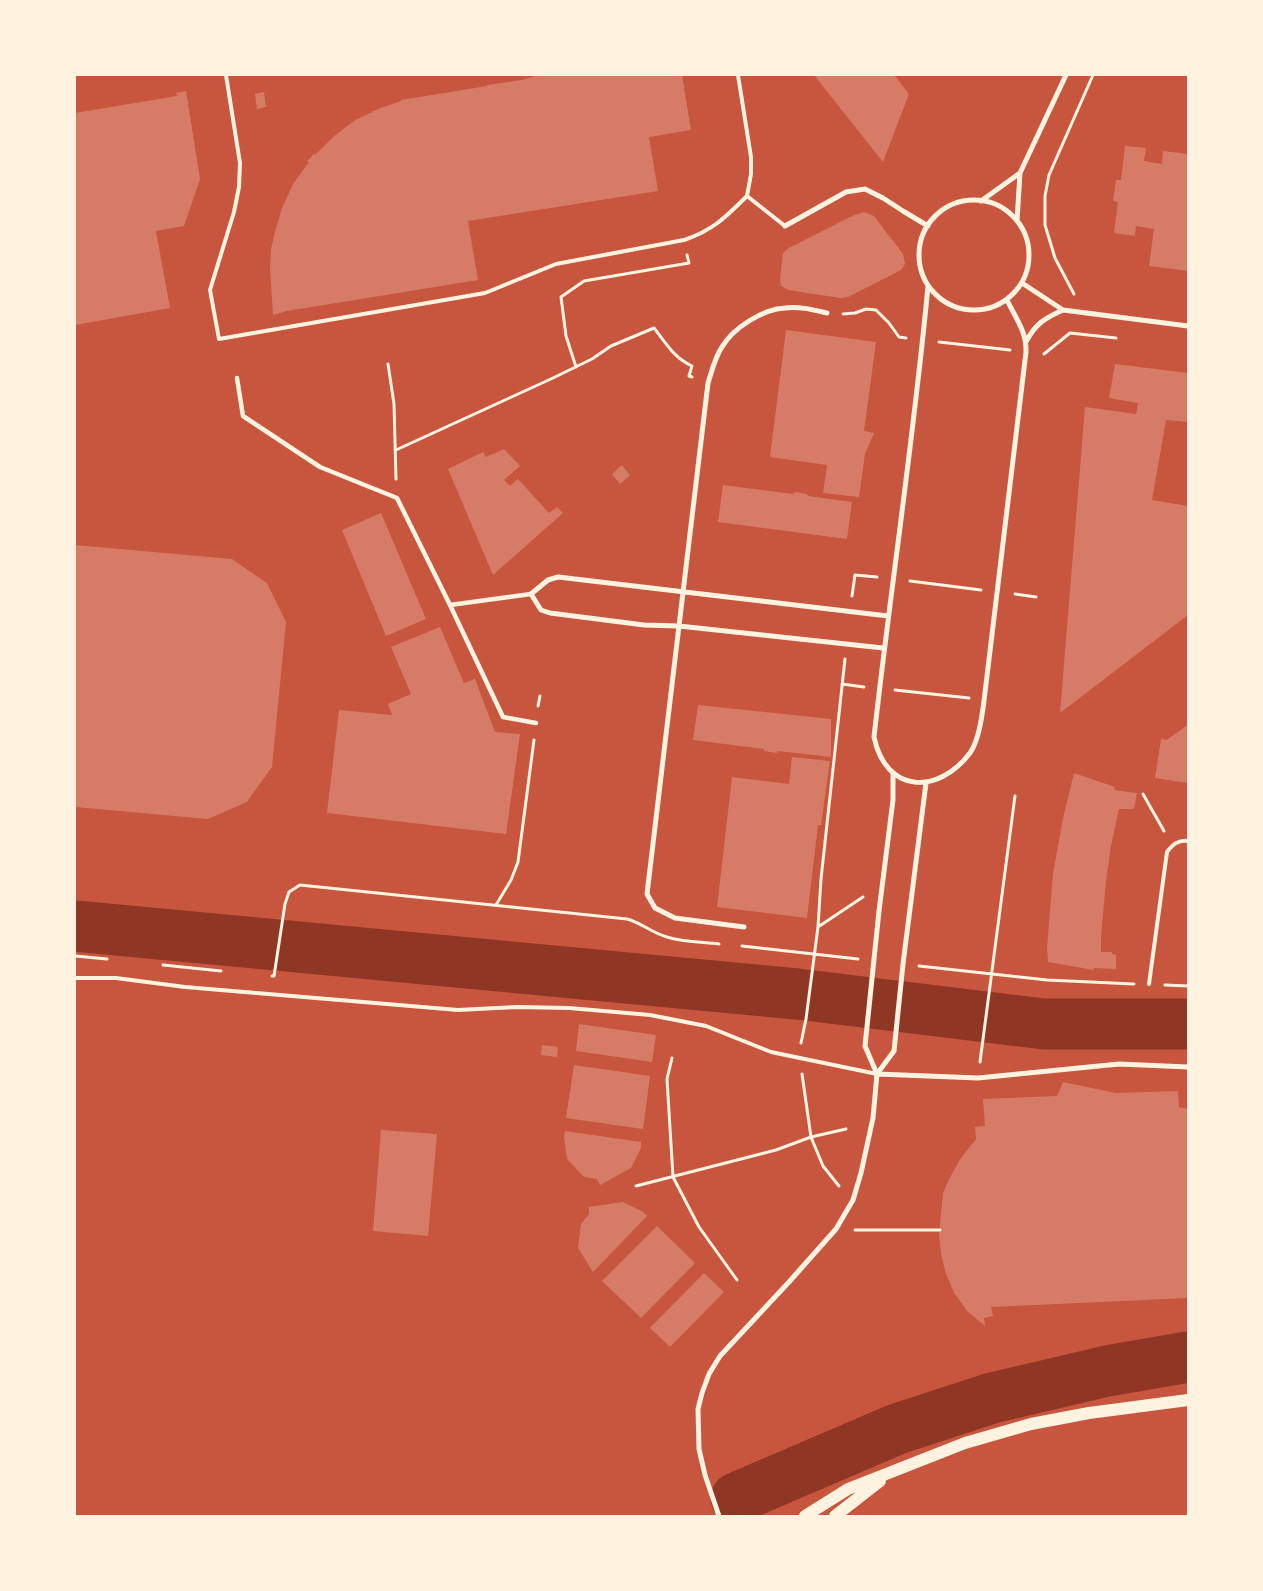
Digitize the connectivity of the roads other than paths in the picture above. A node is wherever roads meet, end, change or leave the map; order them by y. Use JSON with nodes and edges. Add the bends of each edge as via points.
{"nodes":[{"id":1,"x":226,"y":75,"type":"edge"},
{"id":2,"x":738,"y":75,"type":"edge"},
{"id":3,"x":1066,"y":75,"type":"edge"},
{"id":4,"x":1020,"y":173,"type":"junction"},
{"id":5,"x":747,"y":196,"type":"junction"},
{"id":6,"x":981,"y":201,"type":"junction"},
{"id":7,"x":1017,"y":221,"type":"junction"},
{"id":8,"x":785,"y":226,"type":"joint"},
{"id":9,"x":928,"y":226,"type":"junction"},
{"id":10,"x":1022,"y":283,"type":"junction"},
{"id":11,"x":928,"y":286,"type":"junction"},
{"id":12,"x":1007,"y":300,"type":"junction"},
{"id":13,"x":1063,"y":310,"type":"junction"},
{"id":14,"x":827,"y":313,"type":"road end"},
{"id":15,"x":1188,"y":326,"type":"edge"},
{"id":16,"x":1026,"y":342,"type":"junction"},
{"id":17,"x":237,"y":378,"type":"dead end"},
{"id":18,"x":683,"y":591,"type":"junction"},
{"id":19,"x":531,"y":594,"type":"junction"},
{"id":20,"x":450,"y":604,"type":"junction"},
{"id":21,"x":888,"y":616,"type":"junction"},
{"id":22,"x":679,"y":626,"type":"junction"},
{"id":23,"x":883,"y":648,"type":"junction"},
{"id":24,"x":536,"y":723,"type":"road end"},
{"id":25,"x":893,"y":774,"type":"junction"},
{"id":26,"x":926,"y":782,"type":"junction"},
{"id":27,"x":1188,"y":842,"type":"edge"},
{"id":28,"x":744,"y":928,"type":"dead end"},
{"id":29,"x":75,"y":978,"type":"edge"},
{"id":30,"x":1149,"y":984,"type":"road end"},
{"id":31,"x":1188,"y":1067,"type":"edge"},
{"id":32,"x":877,"y":1074,"type":"junction"},
{"id":33,"x":1188,"y":1400,"type":"edge"},
{"id":34,"x":896,"y":1469,"type":"junction"},
{"id":35,"x":719,"y":1516,"type":"edge"},
{"id":36,"x":805,"y":1516,"type":"edge"},
{"id":37,"x":835,"y":1516,"type":"edge"}],
"edges":[{"from":1,"to":5,"type":"lane","via":[[240,163],[234,212],[210,290],[219,339],[485,293],[556,264],[684,240],[698,236],[724,219]]},
{"from":2,"to":5,"type":"lane","via":[[751,157]]},
{"from":3,"to":4,"type":"street"},
{"from":4,"to":6,"type":"street"},
{"from":4,"to":7,"type":"street"},
{"from":5,"to":8,"type":"lane"},
{"from":6,"to":7,"type":"street","via":[[1008,211]]},
{"from":6,"to":9,"type":"street","via":[[951,206]]},
{"from":7,"to":10,"type":"street","via":[[1026,236],[1029,252],[1028,268]]},
{"from":8,"to":9,"type":"street","via":[[846,192],[865,190]]},
{"from":9,"to":11,"type":"street","via":[[919,256]]},
{"from":10,"to":12,"type":"street"},
{"from":10,"to":13,"type":"street"},
{"from":11,"to":12,"type":"street","via":[[940,299],[956,307],[973,310],[991,308]]},
{"from":11,"to":21,"type":"street"},
{"from":12,"to":16,"type":"street"},
{"from":13,"to":15,"type":"street"},
{"from":13,"to":16,"type":"street","via":[[1035,327]]},
{"from":14,"to":18,"type":"street","via":[[785,308],[766,313],[733,332],[721,347],[708,383]]},
{"from":16,"to":26,"type":"street","via":[[979,731],[971,752],[949,773]]},
{"from":17,"to":20,"type":"street","via":[[243,416],[320,467],[397,498]]},
{"from":18,"to":19,"type":"street","via":[[558,576]]},
{"from":18,"to":21,"type":"street"},
{"from":18,"to":22,"type":"street"},
{"from":19,"to":20,"type":"street"},
{"from":19,"to":22,"type":"street","via":[[541,610],[550,613],[644,625]]},
{"from":20,"to":24,"type":"street","via":[[502,717]]},
{"from":21,"to":23,"type":"street"},
{"from":22,"to":23,"type":"street"},
{"from":22,"to":28,"type":"street","via":[[647,894],[656,908],[675,918]]},
{"from":23,"to":25,"type":"street","via":[[874,737],[876,750]]},
{"from":25,"to":26,"type":"street","via":[[908,782]]},
{"from":25,"to":32,"type":"street","via":[[893,800],[865,1046]]},
{"from":26,"to":32,"type":"street","via":[[894,1051]]},
{"from":27,"to":30,"type":"lane","via":[[1172,844],[1167,852]]},
{"from":29,"to":32,"type":"lane","via":[[116,978],[203,989],[458,1010],[569,1008],[650,1015],[706,1026],[771,1052]]},
{"from":31,"to":32,"type":"street","via":[[1119,1064],[978,1078]]},
{"from":32,"to":35,"type":"street","via":[[873,1118],[853,1200],[842,1220],[720,1356],[702,1393],[698,1409],[699,1449]]},
{"from":33,"to":34,"type":"main road","via":[[1031,1424],[965,1443]]},
{"from":34,"to":36,"type":"main road","via":[[848,1489]]},
{"from":34,"to":37,"type":"main road"}]}
